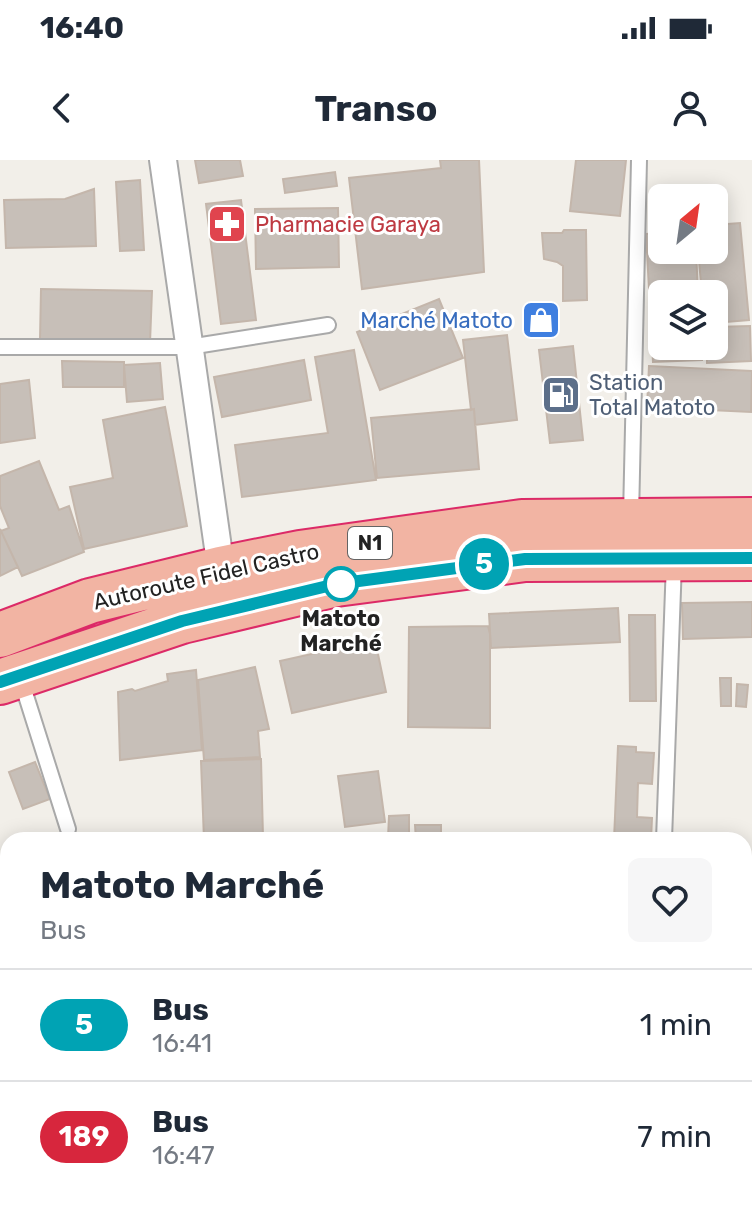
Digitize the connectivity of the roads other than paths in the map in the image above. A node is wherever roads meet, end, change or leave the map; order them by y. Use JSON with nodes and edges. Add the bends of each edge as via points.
{"nodes":[{"id":1,"x":163,"y":160,"type":"edge"},
{"id":2,"x":639,"y":160,"type":"edge"},
{"id":3,"x":328,"y":325,"type":"dead end"},
{"id":4,"x":0,"y":347,"type":"edge"},
{"id":5,"x":189,"y":347,"type":"junction"},
{"id":6,"x":752,"y":520,"type":"edge"},
{"id":7,"x":631,"y":521,"type":"junction"},
{"id":8,"x":674,"y":557,"type":"junction"},
{"id":9,"x":752,"y":558,"type":"edge"},
{"id":10,"x":224,"y":589,"type":"junction"},
{"id":11,"x":0,"y":635,"type":"edge"},
{"id":12,"x":10,"y":678,"type":"edge"},
{"id":13,"x":68,"y":829,"type":"dead end"},
{"id":14,"x":664,"y":832,"type":"edge"}],
"edges":[{"from":1,"to":5,"type":"street"},
{"from":2,"to":7,"type":"lane"},
{"from":3,"to":5,"type":"lane"},
{"from":4,"to":5,"type":"lane"},
{"from":5,"to":10,"type":"street"},
{"from":6,"to":7,"type":"highway","name":"Autoroute Fidel Castro","number":"N1"},
{"from":7,"to":10,"type":"highway","name":"Autoroute Fidel Castro","number":"N1","via":[[522,522],[300,553]]},
{"from":8,"to":9,"type":"highway","name":"Autoroute Fidel Castro","number":"N1"},
{"from":8,"to":10,"type":"highway","name":"Autoroute Fidel Castro","number":"N1","via":[[525,559],[336,584]]},
{"from":8,"to":14,"type":"lane"},
{"from":10,"to":11,"type":"highway","name":"Autoroute Fidel Castro","number":"N1","via":[[90,601]]},
{"from":10,"to":12,"type":"highway","name":"Autoroute Fidel Castro","number":"N1","via":[[182,621]]},
{"from":12,"to":13,"type":"lane"}]}
